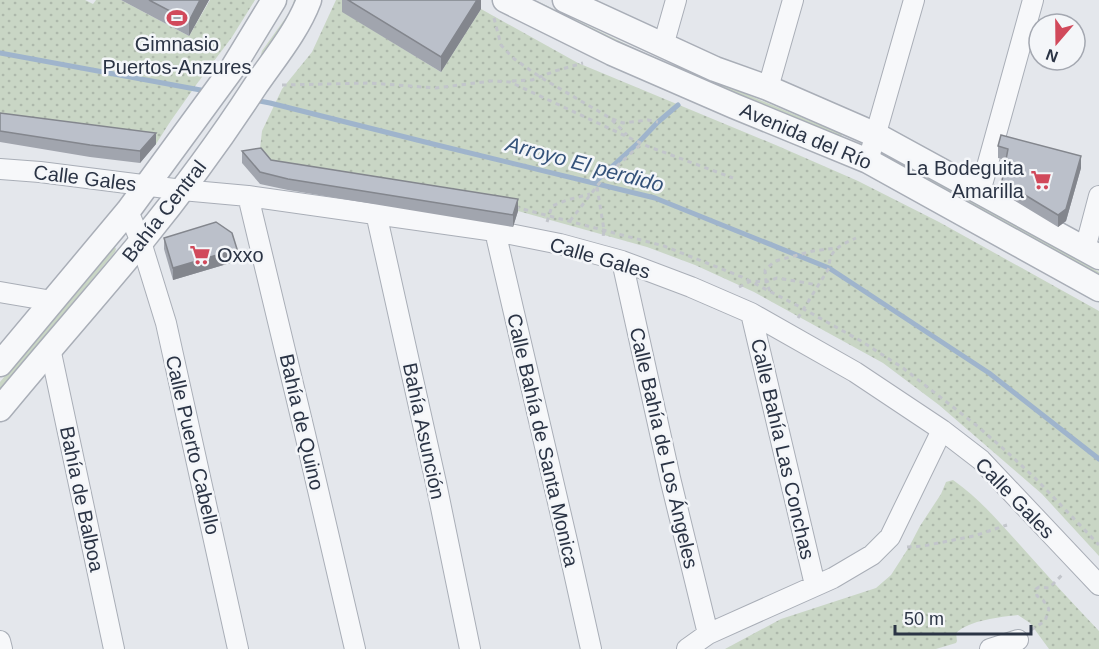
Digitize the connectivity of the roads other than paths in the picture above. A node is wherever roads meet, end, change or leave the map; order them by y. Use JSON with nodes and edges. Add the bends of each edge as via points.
{"nodes":[{"id":1,"x":274,"y":0,"type":"edge"},
{"id":2,"x":309,"y":0,"type":"edge"},
{"id":3,"x":565,"y":0,"type":"edge"},
{"id":4,"x":676,"y":0,"type":"edge"},
{"id":5,"x":793,"y":0,"type":"edge"},
{"id":6,"x":914,"y":0,"type":"edge"},
{"id":7,"x":1033,"y":0,"type":"edge"},
{"id":8,"x":512,"y":5,"type":"edge"},
{"id":9,"x":663,"y":46,"type":"junction"},
{"id":10,"x":236,"y":63,"type":"junction"},
{"id":11,"x":267,"y":80,"type":"junction"},
{"id":12,"x":768,"y":88,"type":"junction"},
{"id":13,"x":876,"y":135,"type":"junction"},
{"id":14,"x":868,"y":161,"type":"junction"},
{"id":15,"x":0,"y":169,"type":"edge"},
{"id":16,"x":147,"y":185,"type":"junction"},
{"id":17,"x":182,"y":190,"type":"junction"},
{"id":18,"x":980,"y":192,"type":"junction"},
{"id":19,"x":248,"y":196,"type":"junction"},
{"id":20,"x":1099,"y":196,"type":"edge"},
{"id":21,"x":128,"y":211,"type":"junction"},
{"id":22,"x":376,"y":213,"type":"junction"},
{"id":23,"x":495,"y":231,"type":"junction"},
{"id":24,"x":141,"y":242,"type":"junction"},
{"id":25,"x":1092,"y":253,"type":"edge"},
{"id":26,"x":622,"y":261,"type":"junction"},
{"id":27,"x":1099,"y":289,"type":"edge"},
{"id":28,"x":0,"y":292,"type":"edge"},
{"id":29,"x":52,"y":301,"type":"junction"},
{"id":30,"x":751,"y":313,"type":"junction"},
{"id":31,"x":50,"y":348,"type":"junction"},
{"id":32,"x":0,"y":364,"type":"edge"},
{"id":33,"x":0,"y":410,"type":"edge"},
{"id":34,"x":942,"y":430,"type":"junction"},
{"id":35,"x":815,"y":585,"type":"junction"},
{"id":36,"x":1099,"y":585,"type":"edge"},
{"id":37,"x":708,"y":634,"type":"junction"},
{"id":38,"x":1018,"y":640,"type":"road end"},
{"id":39,"x":0,"y":641,"type":"edge"},
{"id":40,"x":2,"y":649,"type":"edge"},
{"id":41,"x":114,"y":649,"type":"edge"},
{"id":42,"x":238,"y":649,"type":"edge"},
{"id":43,"x":355,"y":649,"type":"edge"},
{"id":44,"x":470,"y":649,"type":"edge"},
{"id":45,"x":591,"y":649,"type":"edge"},
{"id":46,"x":687,"y":649,"type":"edge"},
{"id":47,"x":990,"y":649,"type":"edge"}],
"edges":[{"from":1,"to":10,"type":"street","name":"Bahía Central"},
{"from":2,"to":11,"type":"street","name":"Bahía Central"},
{"from":3,"to":9,"type":"street","name":"Avenida del Río"},
{"from":4,"to":9,"type":"street"},
{"from":5,"to":12,"type":"street"},
{"from":6,"to":13,"type":"street"},
{"from":7,"to":18,"type":"street"},
{"from":8,"to":14,"type":"street","name":"Avenida del Río","via":[[622,58]]},
{"from":9,"to":12,"type":"street","name":"Avenida del Río"},
{"from":10,"to":11,"type":"street"},
{"from":10,"to":16,"type":"street","name":"Bahía Central"},
{"from":11,"to":17,"type":"street","name":"Bahía Central"},
{"from":12,"to":13,"type":"street","name":"Avenida del Río"},
{"from":13,"to":14,"type":"street"},
{"from":13,"to":18,"type":"street","name":"Avenida del Río"},
{"from":14,"to":27,"type":"street","name":"Avenida del Río"},
{"from":15,"to":16,"type":"street","name":"Calle Gales"},
{"from":16,"to":17,"type":"street","name":"Calle Gales"},
{"from":16,"to":21,"type":"street","name":"Bahía Central"},
{"from":17,"to":19,"type":"street","name":"Calle Gales"},
{"from":17,"to":24,"type":"street","name":"Bahía Central"},
{"from":18,"to":25,"type":"street","name":"Avenida del Río"},
{"from":19,"to":22,"type":"street","name":"Calle Gales"},
{"from":19,"to":43,"type":"street","name":"Bahía de Quino"},
{"from":20,"to":25,"type":"street"},
{"from":21,"to":24,"type":"street","name":"Calle Puerto Cabello"},
{"from":21,"to":29,"type":"street","name":"Bahía Central"},
{"from":22,"to":23,"type":"street","name":"Calle Gales"},
{"from":22,"to":44,"type":"street","name":"Bahía Asunción"},
{"from":23,"to":26,"type":"street","name":"Calle Gales"},
{"from":23,"to":45,"type":"street","name":"Calle Bahía de Santa Monica"},
{"from":24,"to":31,"type":"street","name":"Bahía Central"},
{"from":24,"to":42,"type":"street","name":"Calle Puerto Cabello","via":[[166,323]]},
{"from":26,"to":30,"type":"street","name":"Calle Gales"},
{"from":26,"to":37,"type":"street","name":"Calle Bahía de Los Ángeles"},
{"from":28,"to":29,"type":"street"},
{"from":29,"to":32,"type":"street","name":"Bahía Central"},
{"from":30,"to":34,"type":"street","name":"Calle Gales","via":[[855,372]]},
{"from":30,"to":35,"type":"street","name":"Calle Bahía Las Conchas"},
{"from":31,"to":33,"type":"street","name":"Bahía Central"},
{"from":31,"to":41,"type":"street","name":"Bahía de Balboa"},
{"from":34,"to":35,"type":"street","via":[[890,537],[872,555]]},
{"from":34,"to":36,"type":"street","name":"Calle Gales","via":[[981,460]]},
{"from":35,"to":37,"type":"street"},
{"from":37,"to":46,"type":"street"},
{"from":38,"to":47,"type":"street"},
{"from":39,"to":40,"type":"street"}]}
